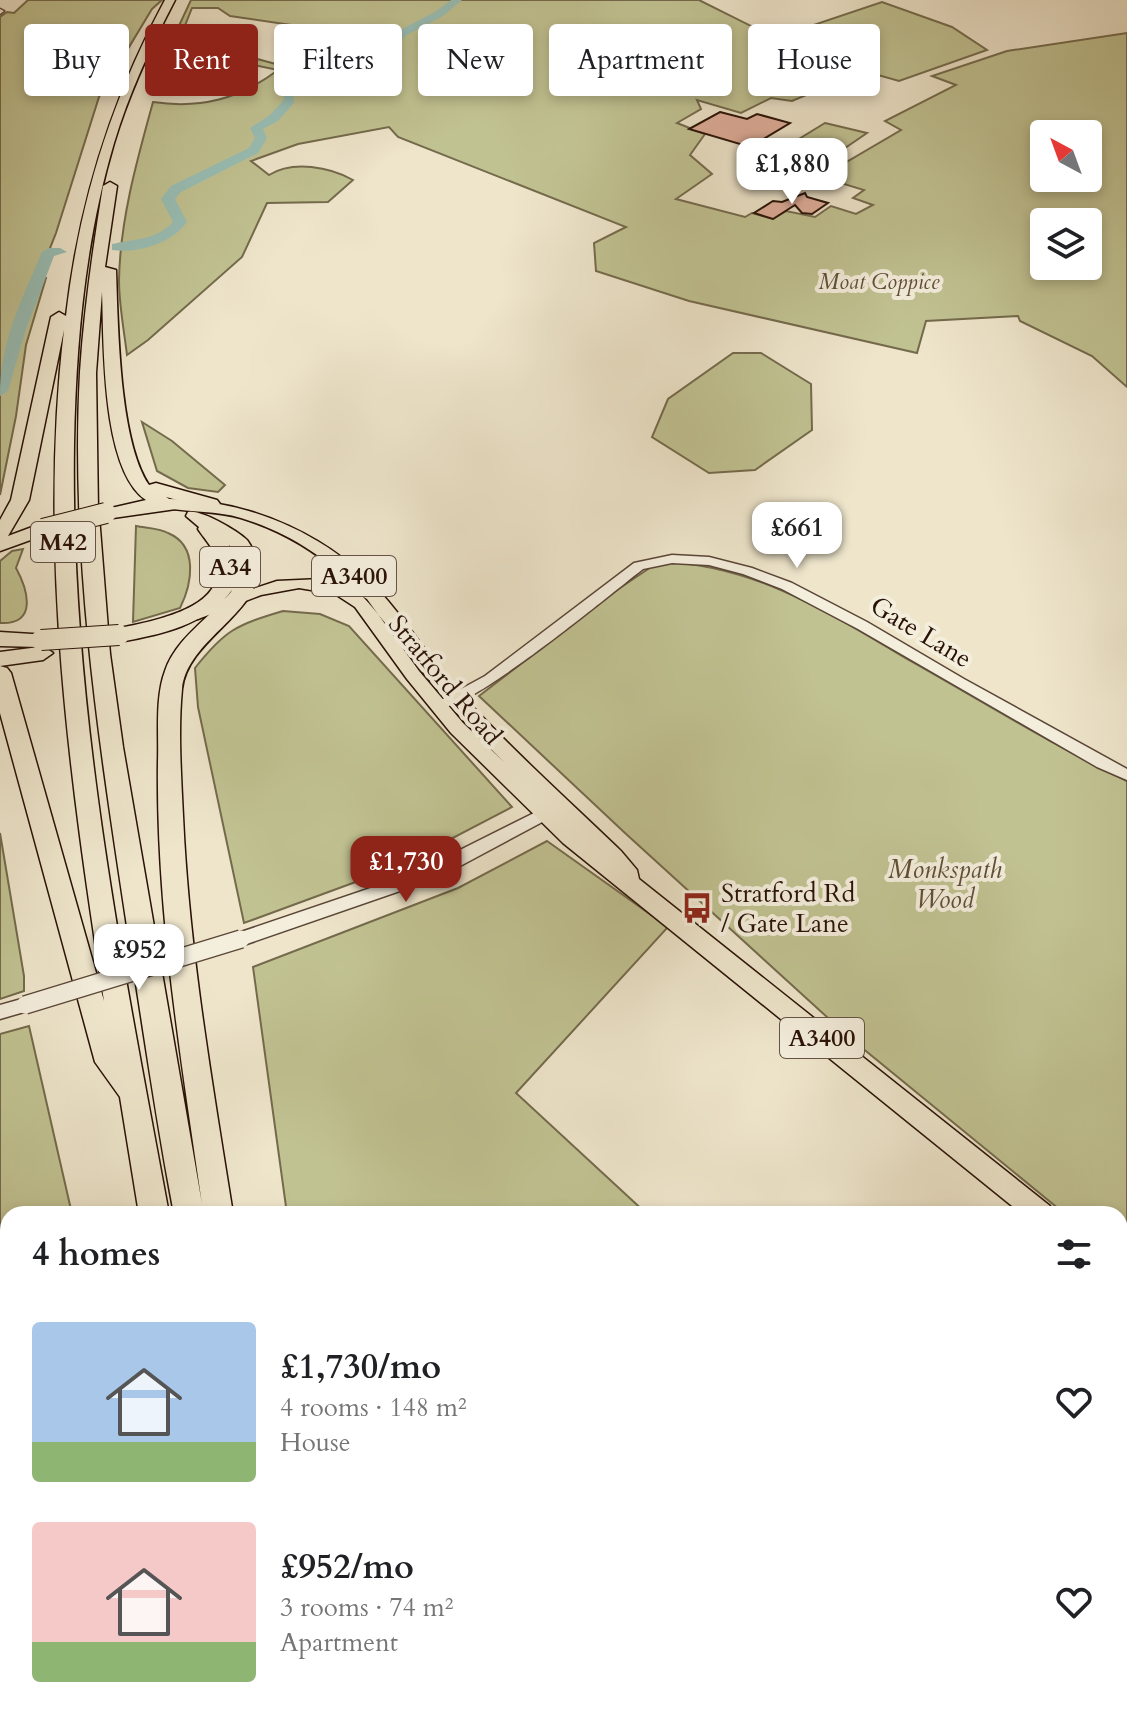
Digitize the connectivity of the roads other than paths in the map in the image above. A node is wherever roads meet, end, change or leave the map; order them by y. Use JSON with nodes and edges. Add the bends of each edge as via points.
{"nodes":[{"id":1,"x":170,"y":0,"type":"edge"},
{"id":2,"x":183,"y":0,"type":"edge"},
{"id":3,"x":116,"y":138,"type":"junction"},
{"id":4,"x":134,"y":473,"type":"junction"},
{"id":5,"x":166,"y":503,"type":"junction"},
{"id":6,"x":211,"y":504,"type":"junction"},
{"id":7,"x":195,"y":516,"type":"junction"},
{"id":8,"x":0,"y":533,"type":"edge"},
{"id":9,"x":0,"y":545,"type":"edge"},
{"id":10,"x":237,"y":599,"type":"junction"},
{"id":11,"x":192,"y":615,"type":"junction"},
{"id":12,"x":220,"y":617,"type":"junction"},
{"id":13,"x":0,"y":639,"type":"edge"},
{"id":14,"x":118,"y":642,"type":"junction"},
{"id":15,"x":42,"y":646,"type":"junction"},
{"id":16,"x":0,"y":659,"type":"edge"},
{"id":17,"x":403,"y":663,"type":"junction"},
{"id":18,"x":0,"y":673,"type":"edge"},
{"id":19,"x":447,"y":703,"type":"junction"},
{"id":20,"x":0,"y":718,"type":"edge"},
{"id":21,"x":19,"y":750,"type":"junction"},
{"id":22,"x":1127,"y":775,"type":"edge"},
{"id":23,"x":554,"y":809,"type":"junction"},
{"id":24,"x":0,"y":1012,"type":"edge"},
{"id":25,"x":134,"y":1096,"type":"junction"},
{"id":26,"x":153,"y":1206,"type":"edge"},
{"id":27,"x":188,"y":1206,"type":"edge"},
{"id":28,"x":217,"y":1206,"type":"edge"},
{"id":29,"x":1031,"y":1206,"type":"edge"}],
"edges":[{"from":1,"to":3,"type":"highway","number":"M42","via":[[131,77]]},
{"from":2,"to":3,"type":"highway","number":"M42"},
{"from":3,"to":8,"type":"highway","via":[[86,179],[20,500]]},
{"from":3,"to":25,"type":"highway","number":"M42","via":[[84,229],[70,328],[63,540],[71,674],[89,824]]},
{"from":4,"to":5,"type":"highway","via":[[140,487]]},
{"from":4,"to":6,"type":"highway","via":[[153,487]]},
{"from":4,"to":27,"type":"highway","number":"M42","via":[[114,372],[109,310],[112,181],[90,322],[85,456],[92,558],[108,743]]},
{"from":5,"to":6,"type":"main road","name":"Stratford Road"},
{"from":5,"to":7,"type":"highway","number":"A34"},
{"from":5,"to":9,"type":"highway","bridge":true,"via":[[106,513]]},
{"from":6,"to":19,"type":"main road","name":"Stratford Road","number":"A3400","via":[[273,526],[338,562],[395,620]]},
{"from":7,"to":10,"type":"highway","via":[[230,535],[245,551],[248,568]]},
{"from":7,"to":11,"type":"highway","number":"A34","via":[[224,548],[230,565],[220,592]]},
{"from":10,"to":11,"type":"main road","name":"Stratford Road","number":"A3400"},
{"from":10,"to":12,"type":"highway"},
{"from":10,"to":17,"type":"main road","name":"Stratford Road","number":"A3400","via":[[290,583],[337,589],[361,603]]},
{"from":11,"to":14,"type":"highway","number":"A34"},
{"from":12,"to":14,"type":"highway","via":[[165,641]]},
{"from":12,"to":17,"type":"main road","via":[[287,597],[329,600],[351,611]]},
{"from":12,"to":28,"type":"highway","via":[[190,645],[173,673],[169,770],[182,975]]},
{"from":13,"to":15,"type":"highway"},
{"from":14,"to":15,"type":"highway"},
{"from":15,"to":16,"type":"highway"},
{"from":17,"to":19,"type":"main road","name":"Stratford Road","number":"A3400"},
{"from":18,"to":21,"type":"highway"},
{"from":19,"to":22,"type":"street","name":"Gate Lane","via":[[490,679],[639,566],[658,558],[680,558],[769,578],[827,603]]},
{"from":19,"to":23,"type":"main road","name":"Stratford Road","number":"A3400"},
{"from":20,"to":21,"type":"highway"},
{"from":21,"to":25,"type":"highway","via":[[109,1062]]},
{"from":23,"to":24,"type":"street","bridge":true,"via":[[483,849],[378,894]]},
{"from":23,"to":29,"type":"main road","name":"Stratford Road","number":"A3400","via":[[602,865]]},
{"from":25,"to":26,"type":"highway","number":"M42"}]}
